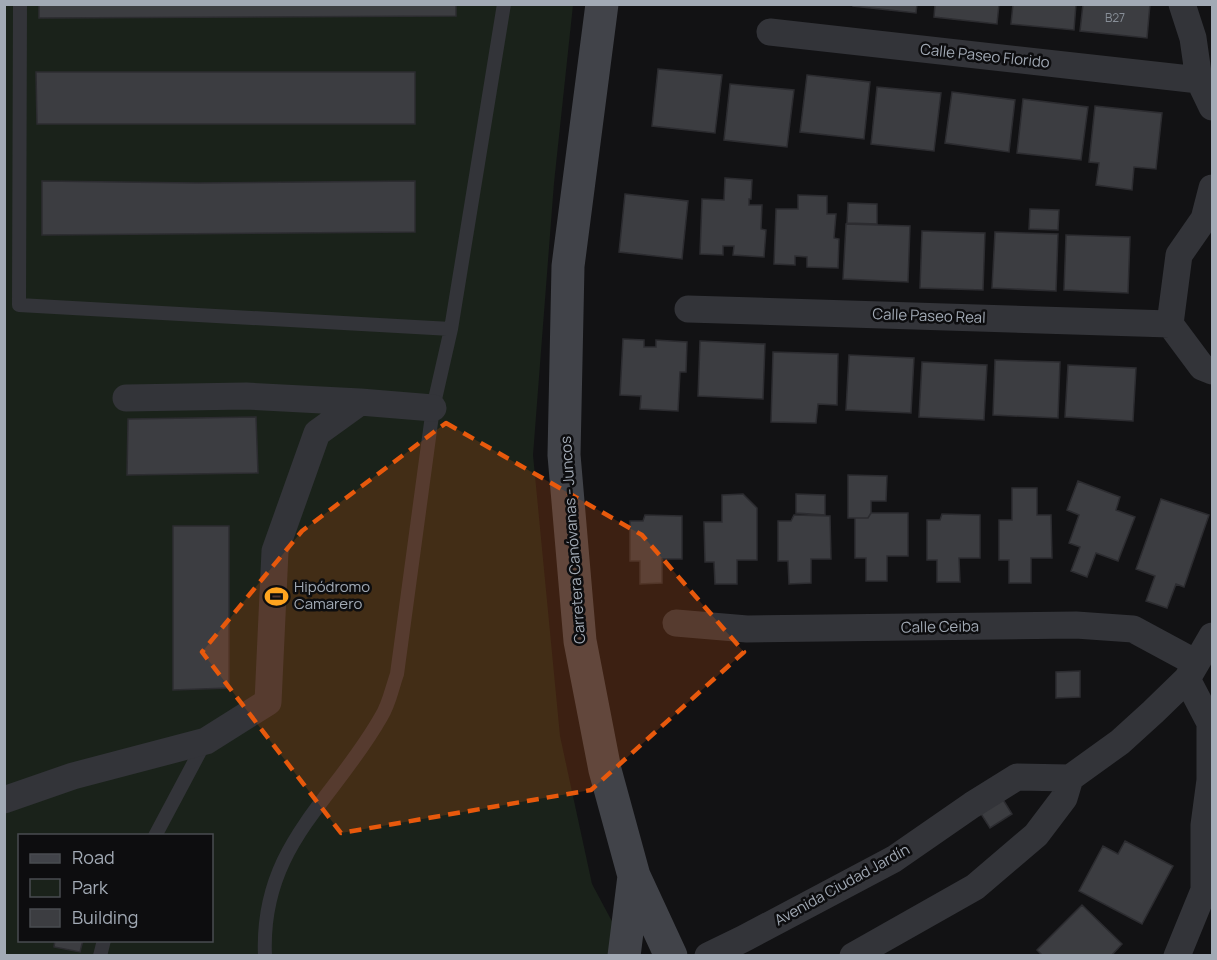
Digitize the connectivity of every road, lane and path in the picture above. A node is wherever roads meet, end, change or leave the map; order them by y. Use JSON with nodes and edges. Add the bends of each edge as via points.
{"nodes":[{"id":1,"x":20,"y":4,"type":"edge"},
{"id":2,"x":504,"y":4,"type":"edge"},
{"id":3,"x":602,"y":4,"type":"edge"},
{"id":4,"x":1182,"y":4,"type":"edge"},
{"id":5,"x":770,"y":32,"type":"dead end"},
{"id":6,"x":1199,"y":80,"type":"junction"},
{"id":7,"x":1212,"y":107,"type":"edge"},
{"id":8,"x":1212,"y":188,"type":"edge"},
{"id":9,"x":688,"y":309,"type":"dead end"},
{"id":10,"x":1170,"y":324,"type":"junction"},
{"id":11,"x":451,"y":328,"type":"junction"},
{"id":12,"x":1212,"y":371,"type":"edge"},
{"id":13,"x":126,"y":398,"type":"dead end"},
{"id":14,"x":360,"y":402,"type":"junction"},
{"id":15,"x":433,"y":408,"type":"junction"},
{"id":16,"x":676,"y":623,"type":"dead end"},
{"id":17,"x":1212,"y":636,"type":"edge"},
{"id":18,"x":1192,"y":671,"type":"junction"},
{"id":19,"x":206,"y":741,"type":"junction"},
{"id":20,"x":1070,"y":778,"type":"junction"},
{"id":21,"x":4,"y":800,"type":"edge"},
{"id":22,"x":156,"y":834,"type":"edge"},
{"id":23,"x":634,"y":876,"type":"junction"},
{"id":24,"x":265,"y":956,"type":"edge"},
{"id":25,"x":624,"y":956,"type":"edge"},
{"id":26,"x":671,"y":956,"type":"edge"},
{"id":27,"x":708,"y":956,"type":"edge"},
{"id":28,"x":853,"y":956,"type":"edge"},
{"id":29,"x":1177,"y":956,"type":"edge"}],
"edges":[{"from":1,"to":11,"type":"lane","via":[[19,305]]},
{"from":2,"to":11,"type":"lane"},
{"from":3,"to":23,"type":"main road","name":"Carretera Canóvanas - Juncos","via":[[568,266],[564,455],[580,640],[605,770]]},
{"from":4,"to":6,"type":"street","via":[[1193,38]]},
{"from":5,"to":6,"type":"street","name":"Calle Paseo Florido"},
{"from":6,"to":7,"type":"street"},
{"from":8,"to":10,"type":"street","via":[[1204,219],[1179,255]]},
{"from":9,"to":10,"type":"street","name":"Calle Paseo Real"},
{"from":10,"to":12,"type":"street","via":[[1202,367]]},
{"from":11,"to":15,"type":"lane"},
{"from":13,"to":14,"type":"street","via":[[246,396]]},
{"from":14,"to":15,"type":"street"},
{"from":14,"to":19,"type":"street","via":[[317,433],[275,551],[268,702]]},
{"from":15,"to":24,"type":"lane","via":[[397,674],[383,716],[286,852],[269,899]]},
{"from":16,"to":18,"type":"street","name":"Calle Ceiba","via":[[747,629],[1076,625],[1133,629]]},
{"from":17,"to":18,"type":"street"},
{"from":18,"to":20,"type":"street","via":[[1120,741]]},
{"from":18,"to":29,"type":"street","via":[[1210,723],[1210,780],[1204,825],[1204,890]]},
{"from":19,"to":21,"type":"street","via":[[73,776]]},
{"from":19,"to":22,"type":"lane"},
{"from":20,"to":27,"type":"street","name":"Avenida Ciudad Jardín","via":[[1017,777],[894,859]]},
{"from":20,"to":28,"type":"street","via":[[1064,798],[1036,835],[975,887]]},
{"from":23,"to":25,"type":"main road"},
{"from":23,"to":26,"type":"main road","name":"Carretera Canóvanas - Juncos"}]}
